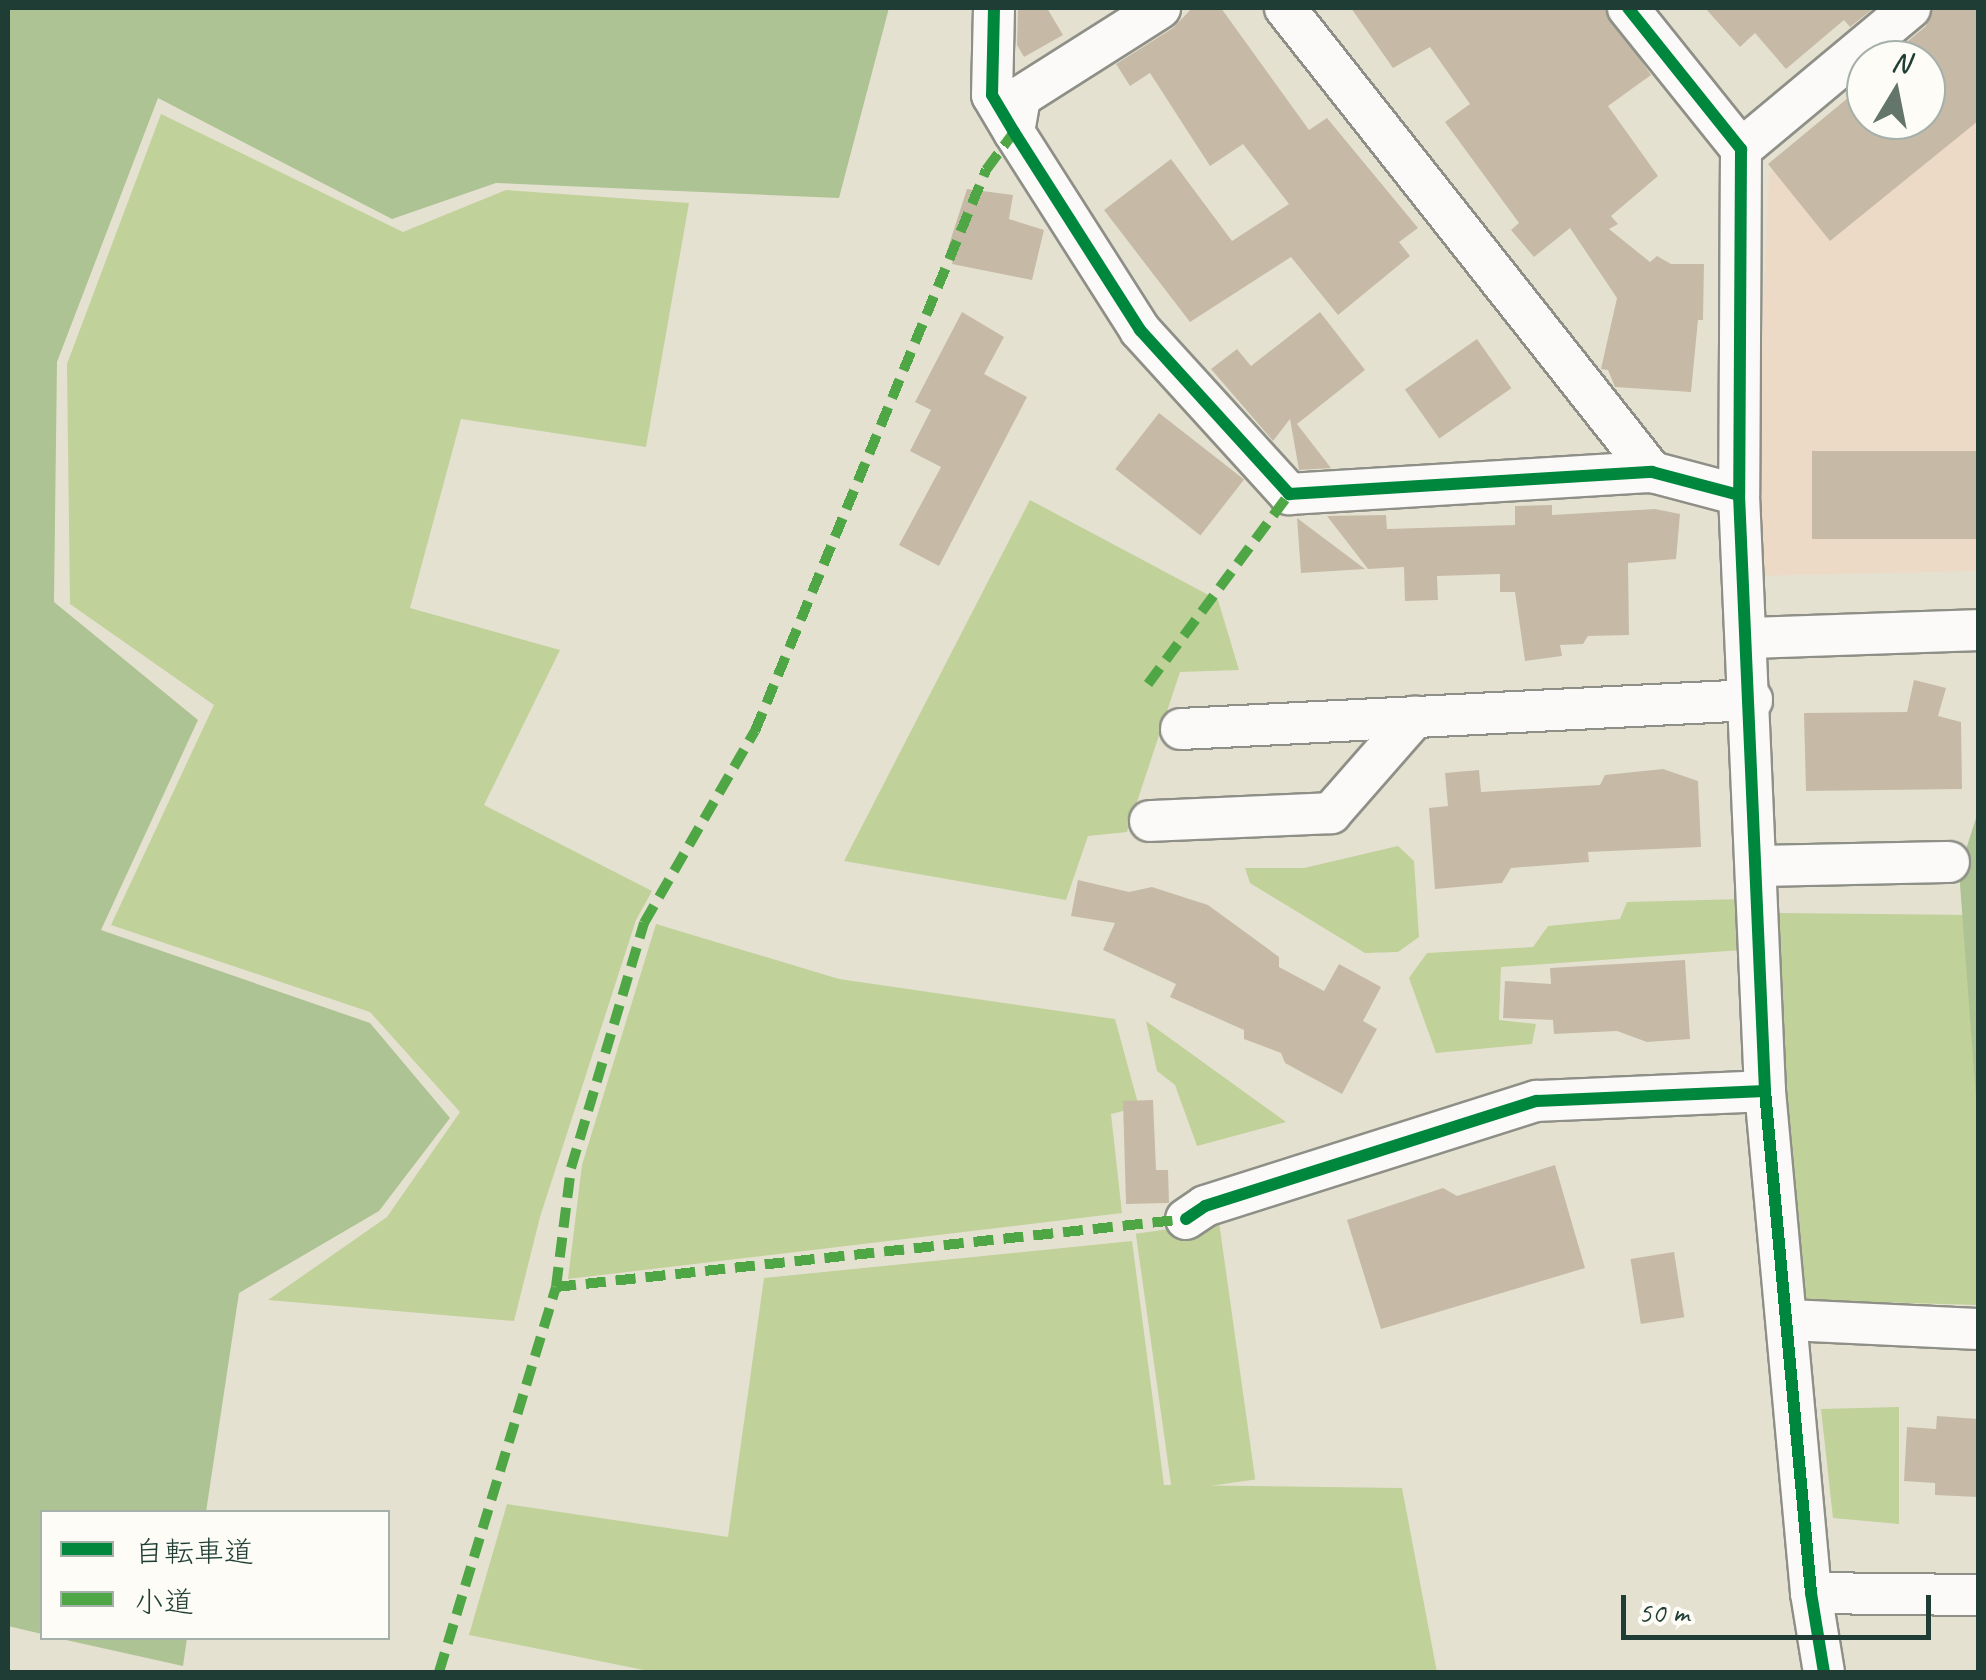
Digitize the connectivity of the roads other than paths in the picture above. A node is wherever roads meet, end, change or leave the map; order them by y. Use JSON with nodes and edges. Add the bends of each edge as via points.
{"nodes":[{"id":1,"x":994,"y":8,"type":"edge"},
{"id":2,"x":1160,"y":8,"type":"edge"},
{"id":3,"x":1285,"y":8,"type":"edge"},
{"id":4,"x":1628,"y":8,"type":"edge"},
{"id":5,"x":1910,"y":8,"type":"edge"},
{"id":6,"x":1014,"y":132,"type":"junction"},
{"id":7,"x":1742,"y":149,"type":"junction"},
{"id":8,"x":1652,"y":472,"type":"junction"},
{"id":9,"x":1739,"y":495,"type":"junction"},
{"id":10,"x":1978,"y":630,"type":"edge"},
{"id":11,"x":1750,"y":638,"type":"junction"},
{"id":12,"x":1752,"y":700,"type":"junction"},
{"id":13,"x":1415,"y":717,"type":"junction"},
{"id":14,"x":1181,"y":728,"type":"dead end"},
{"id":15,"x":1150,"y":822,"type":"dead end"},
{"id":16,"x":1949,"y":862,"type":"dead end"},
{"id":17,"x":1757,"y":866,"type":"junction"},
{"id":18,"x":1765,"y":1091,"type":"junction"},
{"id":19,"x":1186,"y":1219,"type":"dead end"},
{"id":20,"x":1788,"y":1320,"type":"junction"},
{"id":21,"x":1978,"y":1329,"type":"edge"},
{"id":22,"x":1810,"y":1593,"type":"junction"},
{"id":23,"x":1978,"y":1595,"type":"edge"},
{"id":24,"x":1824,"y":1672,"type":"edge"}],
"edges":[{"from":1,"to":6,"type":"street","via":[[992,95]]},
{"from":2,"to":6,"type":"street","via":[[1020,97]]},
{"from":3,"to":8,"type":"street"},
{"from":4,"to":7,"type":"street"},
{"from":5,"to":7,"type":"street"},
{"from":6,"to":8,"type":"street","via":[[1140,330],[1289,494]]},
{"from":7,"to":9,"type":"street"},
{"from":8,"to":9,"type":"street"},
{"from":9,"to":11,"type":"street"},
{"from":10,"to":11,"type":"street"},
{"from":11,"to":12,"type":"street"},
{"from":12,"to":13,"type":"street"},
{"from":12,"to":17,"type":"street"},
{"from":13,"to":14,"type":"street"},
{"from":13,"to":15,"type":"street","via":[[1331,813]]},
{"from":16,"to":17,"type":"street"},
{"from":17,"to":18,"type":"street"},
{"from":18,"to":19,"type":"street","via":[[1537,1101],[1206,1206]]},
{"from":18,"to":20,"type":"street"},
{"from":20,"to":21,"type":"street"},
{"from":20,"to":22,"type":"street"},
{"from":22,"to":23,"type":"street"},
{"from":22,"to":24,"type":"street"}]}
